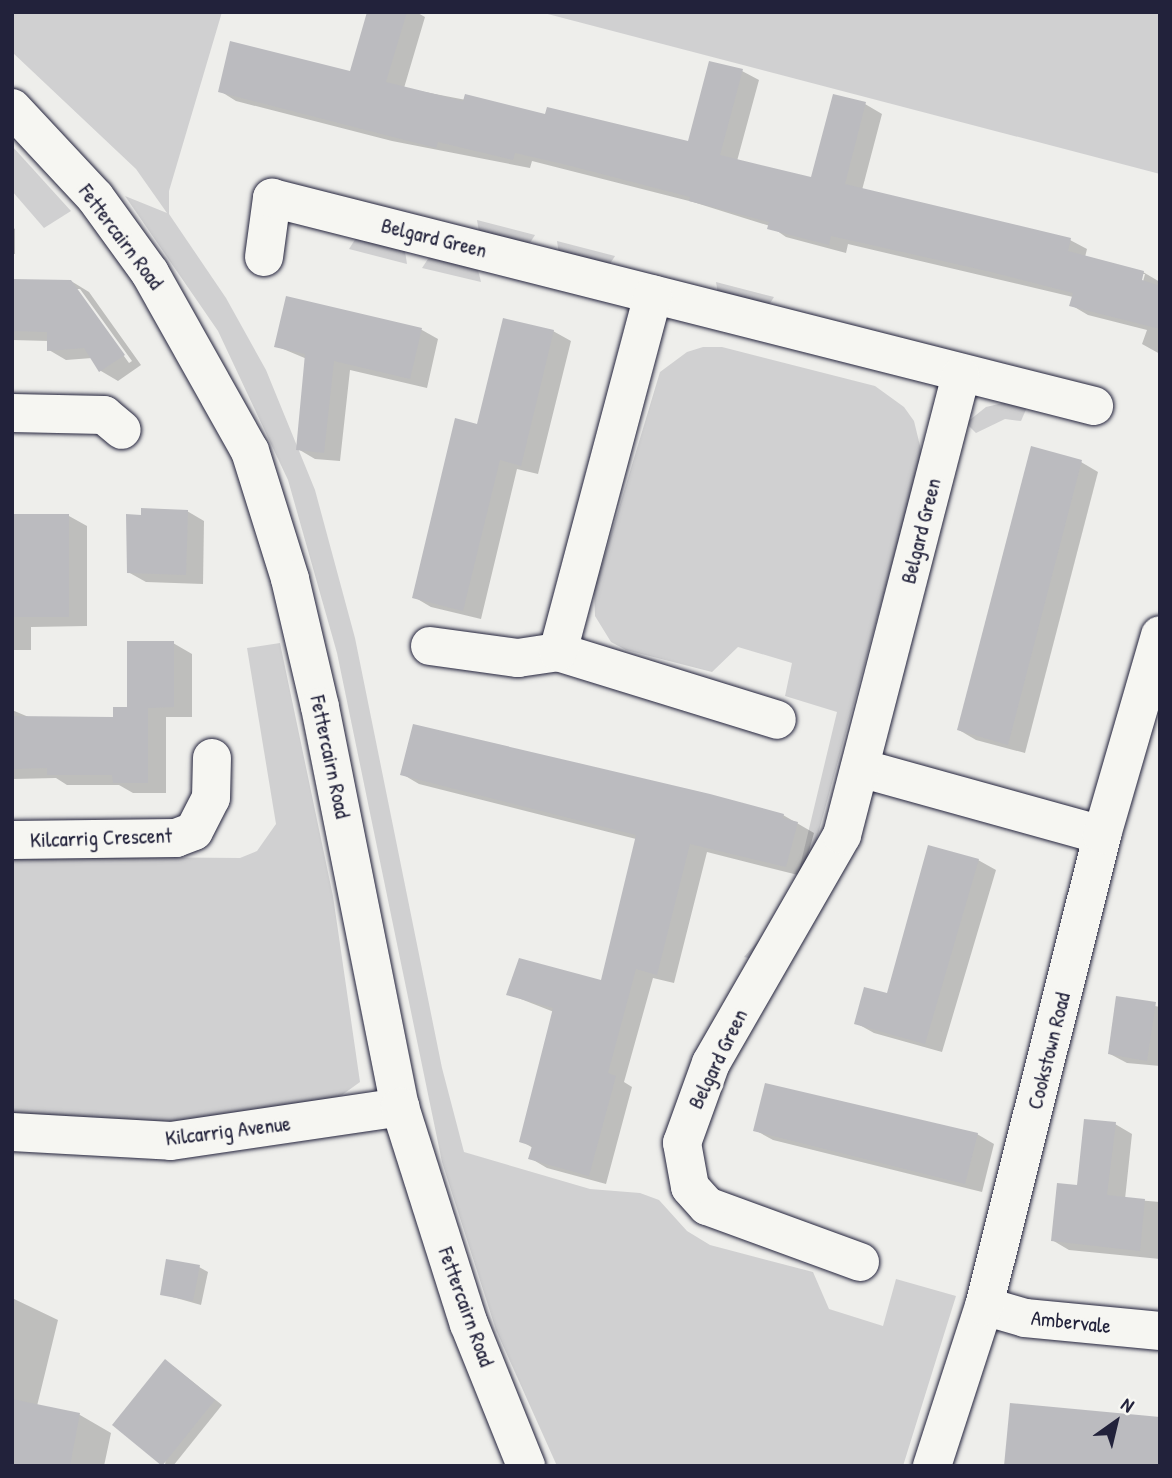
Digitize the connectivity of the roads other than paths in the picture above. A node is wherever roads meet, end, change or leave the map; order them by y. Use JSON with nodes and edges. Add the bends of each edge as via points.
{"nodes":[{"id":1,"x":12,"y":108,"type":"edge"},
{"id":2,"x":264,"y":257,"type":"dead end"},
{"id":3,"x":653,"y":294,"type":"junction"},
{"id":4,"x":961,"y":376,"type":"junction"},
{"id":5,"x":1094,"y":406,"type":"dead end"},
{"id":6,"x":12,"y":413,"type":"edge"},
{"id":7,"x":122,"y":430,"type":"dead end"},
{"id":8,"x":1160,"y":635,"type":"edge"},
{"id":9,"x":430,"y":646,"type":"dead end"},
{"id":10,"x":558,"y":652,"type":"junction"},
{"id":11,"x":777,"y":720,"type":"dead end"},
{"id":12,"x":212,"y":758,"type":"dead end"},
{"id":13,"x":860,"y":768,"type":"junction"},
{"id":14,"x":1102,"y":835,"type":"junction"},
{"id":15,"x":12,"y":840,"type":"edge"},
{"id":16,"x":400,"y":1107,"type":"junction"},
{"id":17,"x":12,"y":1132,"type":"edge"},
{"id":18,"x":860,"y":1262,"type":"dead end"},
{"id":19,"x":984,"y":1307,"type":"junction"},
{"id":20,"x":1160,"y":1331,"type":"edge"},
{"id":21,"x":526,"y":1466,"type":"edge"},
{"id":22,"x":932,"y":1466,"type":"edge"}],
"edges":[{"from":1,"to":16,"type":"street","name":"Fettercairn Road","via":[[95,197],[150,273],[250,451],[290,579],[320,707]]},
{"from":2,"to":3,"type":"street","name":"Belgard Green","via":[[272,198]]},
{"from":3,"to":4,"type":"street","name":"Belgard Green"},
{"from":3,"to":10,"type":"street"},
{"from":4,"to":5,"type":"street","name":"Belgard Green"},
{"from":4,"to":13,"type":"street","name":"Belgard Green"},
{"from":6,"to":7,"type":"street","via":[[104,415]]},
{"from":8,"to":14,"type":"street","name":"Cookstown Road"},
{"from":9,"to":10,"type":"street","via":[[518,659]]},
{"from":10,"to":11,"type":"street"},
{"from":12,"to":15,"type":"street","name":"Kilcarrig Crescent","via":[[211,798],[194,831],[176,838]]},
{"from":13,"to":14,"type":"street"},
{"from":13,"to":18,"type":"street","name":"Belgard Green","via":[[842,835],[712,1063],[682,1143],[690,1187],[707,1206]]},
{"from":14,"to":19,"type":"street","name":"Cookstown Road"},
{"from":16,"to":17,"type":"street","name":"Kilcarrig Avenue","via":[[172,1141]]},
{"from":16,"to":21,"type":"street","name":"Fettercairn Road","via":[[469,1324]]},
{"from":19,"to":20,"type":"street","name":"Ambervale","via":[[1025,1318]]},
{"from":19,"to":22,"type":"street","name":"Cookstown Road"}]}
